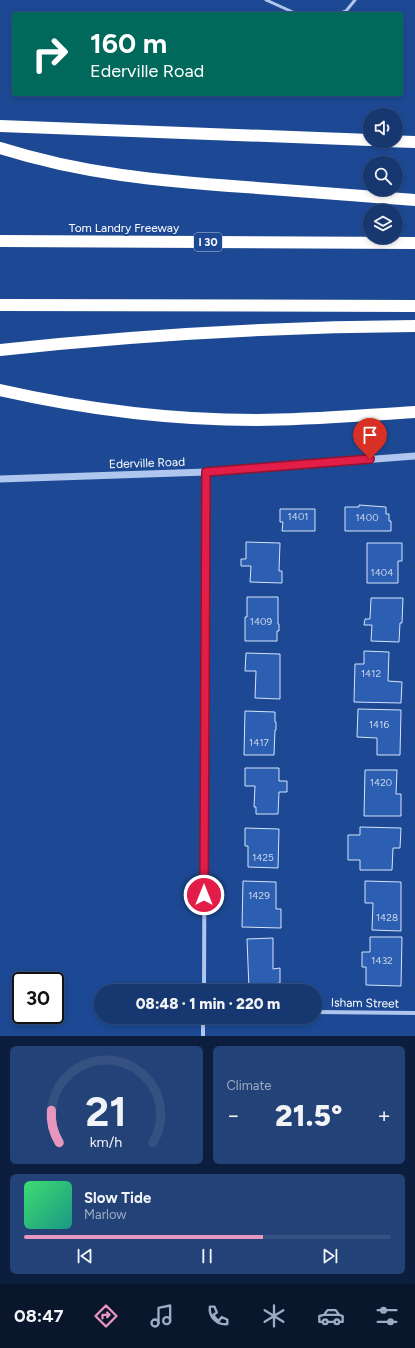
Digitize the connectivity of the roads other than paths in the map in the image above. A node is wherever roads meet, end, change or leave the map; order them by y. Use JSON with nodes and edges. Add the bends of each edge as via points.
{"nodes":[{"id":1,"x":266,"y":0,"type":"edge"},
{"id":2,"x":355,"y":0,"type":"edge"},
{"id":3,"x":293,"y":12,"type":"edge"},
{"id":4,"x":343,"y":12,"type":"edge"},
{"id":5,"x":0,"y":126,"type":"edge"},
{"id":6,"x":363,"y":140,"type":"edge"},
{"id":7,"x":403,"y":142,"type":"edge"},
{"id":8,"x":415,"y":142,"type":"edge"},
{"id":9,"x":0,"y":148,"type":"edge"},
{"id":10,"x":415,"y":200,"type":"edge"},
{"id":11,"x":0,"y":241,"type":"edge"},
{"id":12,"x":415,"y":243,"type":"edge"},
{"id":13,"x":0,"y":305,"type":"edge"},
{"id":14,"x":415,"y":306,"type":"edge"},
{"id":15,"x":415,"y":326,"type":"edge"},
{"id":16,"x":0,"y":350,"type":"edge"},
{"id":17,"x":0,"y":390,"type":"edge"},
{"id":18,"x":415,"y":412,"type":"edge"},
{"id":19,"x":415,"y":456,"type":"edge"},
{"id":20,"x":206,"y":472,"type":"junction"},
{"id":21,"x":0,"y":479,"type":"edge"},
{"id":22,"x":204,"y":984,"type":"edge"},
{"id":23,"x":322,"y":1012,"type":"edge"},
{"id":24,"x":415,"y":1013,"type":"edge"},
{"id":25,"x":204,"y":1024,"type":"edge"},
{"id":26,"x":203,"y":1036,"type":"edge"}],
"edges":[{"from":1,"to":3,"type":"lane"},
{"from":2,"to":4,"type":"lane"},
{"from":5,"to":6,"type":"highway"},
{"from":7,"to":8,"type":"highway"},
{"from":9,"to":10,"type":"highway","via":[[33,159],[141,178]]},
{"from":11,"to":12,"type":"highway","name":"Tom Landry Freeway","number":"I 30"},
{"from":13,"to":14,"type":"highway"},
{"from":15,"to":16,"type":"highway","via":[[165,335]]},
{"from":17,"to":18,"type":"highway","via":[[84,406],[208,419],[266,420]]},
{"from":19,"to":20,"type":"street","name":"Ederville Road"},
{"from":20,"to":21,"type":"street","name":"Ederville Road"},
{"from":20,"to":22,"type":"street"},
{"from":23,"to":24,"type":"street","name":"Isham Street"},
{"from":25,"to":26,"type":"street"}]}
